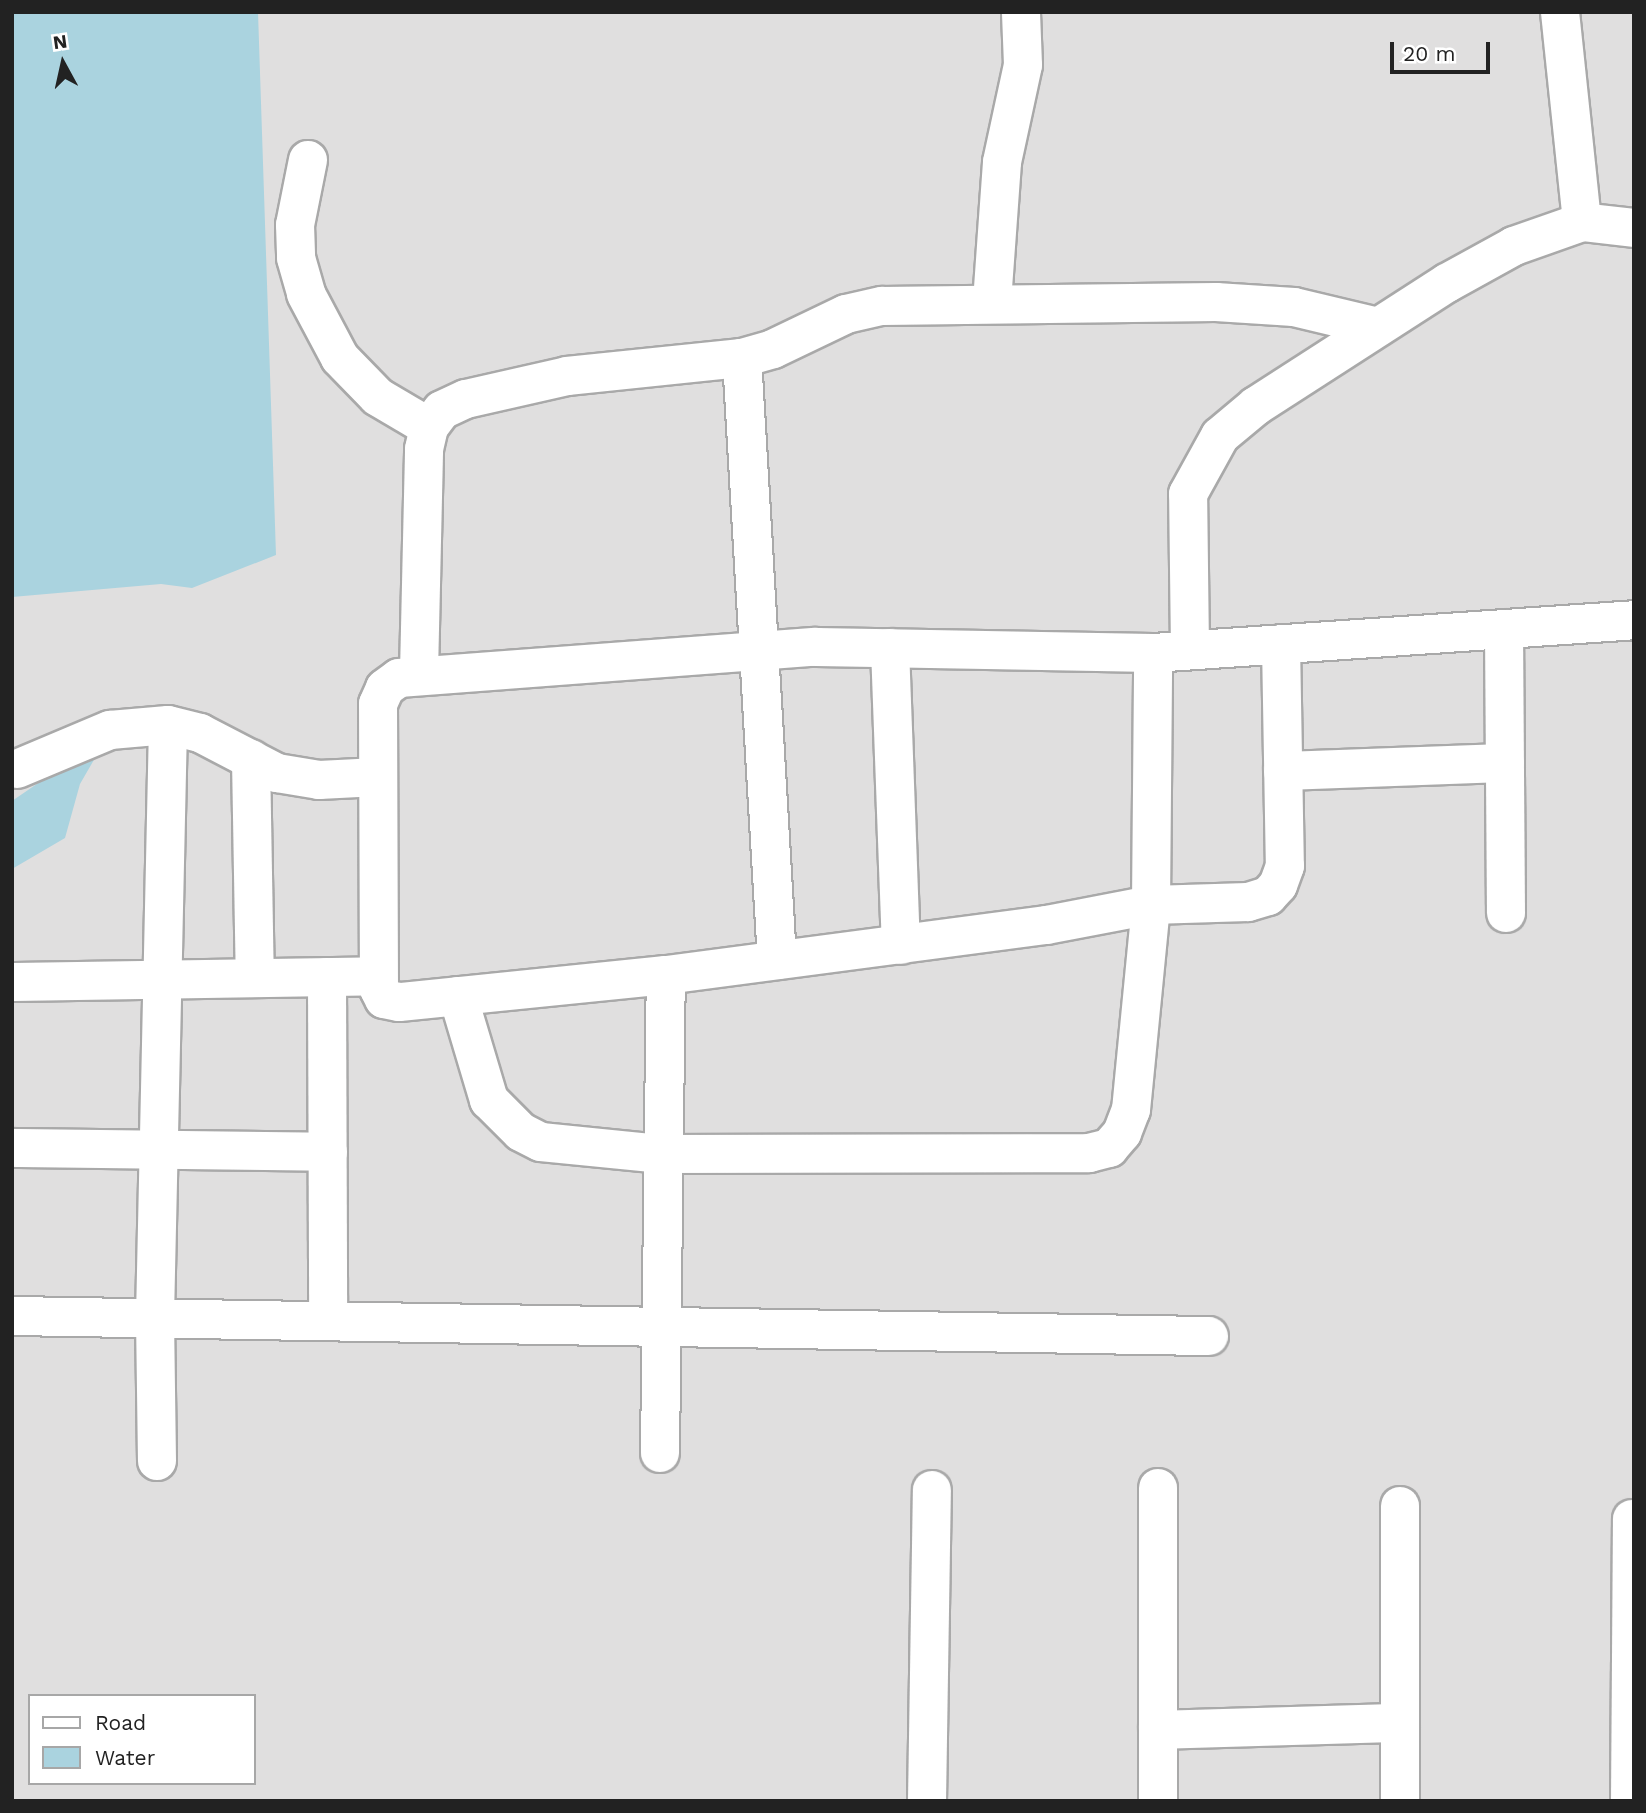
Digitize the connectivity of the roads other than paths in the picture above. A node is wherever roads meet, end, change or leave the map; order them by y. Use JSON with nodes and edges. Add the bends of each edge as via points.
{"nodes":[{"id":1,"x":1021,"y":12,"type":"edge"},
{"id":2,"x":1560,"y":12,"type":"edge"},
{"id":3,"x":308,"y":160,"type":"dead end"},
{"id":4,"x":1582,"y":222,"type":"junction"},
{"id":5,"x":1634,"y":229,"type":"edge"},
{"id":6,"x":992,"y":302,"type":"junction"},
{"id":7,"x":1378,"y":327,"type":"junction"},
{"id":8,"x":742,"y":358,"type":"junction"},
{"id":9,"x":429,"y":427,"type":"junction"},
{"id":10,"x":1634,"y":620,"type":"edge"},
{"id":11,"x":1504,"y":629,"type":"junction"},
{"id":12,"x":1281,"y":644,"type":"junction"},
{"id":13,"x":890,"y":648,"type":"junction"},
{"id":14,"x":758,"y":650,"type":"junction"},
{"id":15,"x":1171,"y":651,"type":"junction"},
{"id":16,"x":419,"y":673,"type":"junction"},
{"id":17,"x":168,"y":725,"type":"junction"},
{"id":18,"x":251,"y":759,"type":"junction"},
{"id":19,"x":1505,"y":763,"type":"junction"},
{"id":20,"x":17,"y":769,"type":"dead end"},
{"id":21,"x":1283,"y":771,"type":"junction"},
{"id":22,"x":378,"y":776,"type":"junction"},
{"id":23,"x":1152,"y":905,"type":"junction"},
{"id":24,"x":1506,"y":913,"type":"dead end"},
{"id":25,"x":901,"y":945,"type":"junction"},
{"id":26,"x":777,"y":960,"type":"junction"},
{"id":27,"x":666,"y":975,"type":"junction"},
{"id":28,"x":377,"y":976,"type":"junction"},
{"id":29,"x":327,"y":977,"type":"junction"},
{"id":30,"x":255,"y":978,"type":"junction"},
{"id":31,"x":164,"y":979,"type":"junction"},
{"id":32,"x":12,"y":982,"type":"edge"},
{"id":33,"x":458,"y":996,"type":"junction"},
{"id":34,"x":12,"y":1148,"type":"edge"},
{"id":35,"x":160,"y":1148,"type":"junction"},
{"id":36,"x":328,"y":1152,"type":"junction"},
{"id":37,"x":662,"y":1154,"type":"junction"},
{"id":38,"x":12,"y":1316,"type":"edge"},
{"id":39,"x":155,"y":1317,"type":"junction"},
{"id":40,"x":328,"y":1318,"type":"junction"},
{"id":41,"x":658,"y":1323,"type":"junction"},
{"id":42,"x":1209,"y":1336,"type":"dead end"},
{"id":43,"x":660,"y":1453,"type":"dead end"},
{"id":44,"x":157,"y":1461,"type":"dead end"},
{"id":45,"x":1158,"y":1488,"type":"dead end"},
{"id":46,"x":932,"y":1490,"type":"dead end"},
{"id":47,"x":1400,"y":1506,"type":"dead end"},
{"id":48,"x":1632,"y":1520,"type":"dead end"},
{"id":49,"x":1400,"y":1723,"type":"junction"},
{"id":50,"x":1158,"y":1730,"type":"junction"},
{"id":51,"x":927,"y":1801,"type":"edge"},
{"id":52,"x":1158,"y":1801,"type":"edge"},
{"id":53,"x":1400,"y":1801,"type":"edge"},
{"id":54,"x":1630,"y":1801,"type":"edge"}],
"edges":[{"from":1,"to":6,"type":"street","via":[[1023,65],[999,188]]},
{"from":2,"to":4,"type":"street"},
{"from":3,"to":9,"type":"street","via":[[295,225],[296,258],[306,293],[340,358],[378,397]]},
{"from":4,"to":5,"type":"street"},
{"from":4,"to":7,"type":"street","via":[[1514,246]]},
{"from":6,"to":7,"type":"street","via":[[1216,302],[1294,307]]},
{"from":6,"to":8,"type":"street","via":[[882,306],[846,314],[773,349]]},
{"from":7,"to":15,"type":"street","via":[[1256,406],[1220,436],[1199,468],[1188,494]]},
{"from":8,"to":9,"type":"street","via":[[567,376],[466,399],[442,410]]},
{"from":8,"to":14,"type":"street"},
{"from":9,"to":16,"type":"street","via":[[424,449]]},
{"from":10,"to":11,"type":"street"},
{"from":11,"to":12,"type":"street"},
{"from":11,"to":19,"type":"street"},
{"from":12,"to":15,"type":"street"},
{"from":12,"to":21,"type":"street"},
{"from":13,"to":14,"type":"street"},
{"from":13,"to":15,"type":"street"},
{"from":13,"to":25,"type":"street"},
{"from":14,"to":16,"type":"street"},
{"from":14,"to":26,"type":"street"},
{"from":15,"to":23,"type":"street"},
{"from":16,"to":22,"type":"street","via":[[385,688],[378,704]]},
{"from":17,"to":18,"type":"street","via":[[200,733]]},
{"from":17,"to":20,"type":"street","via":[[110,730]]},
{"from":17,"to":31,"type":"street"},
{"from":18,"to":22,"type":"street","via":[[277,773],[319,780]]},
{"from":18,"to":30,"type":"street"},
{"from":19,"to":21,"type":"street"},
{"from":19,"to":24,"type":"street"},
{"from":21,"to":23,"type":"street","via":[[1285,866],[1273,891],[1248,902]]},
{"from":22,"to":28,"type":"street"},
{"from":23,"to":25,"type":"street"},
{"from":23,"to":37,"type":"street","via":[[1131,1110],[1122,1133],[1109,1148],[1089,1153]]},
{"from":25,"to":26,"type":"street"},
{"from":26,"to":27,"type":"street"},
{"from":27,"to":33,"type":"street"},
{"from":27,"to":37,"type":"street"},
{"from":28,"to":29,"type":"street"},
{"from":28,"to":33,"type":"street","via":[[384,999],[399,1002]]},
{"from":29,"to":30,"type":"street"},
{"from":29,"to":36,"type":"street"},
{"from":30,"to":31,"type":"street"},
{"from":31,"to":32,"type":"street"},
{"from":31,"to":35,"type":"street"},
{"from":33,"to":37,"type":"street","via":[[489,1100],[521,1132],[541,1142]]},
{"from":34,"to":35,"type":"street"},
{"from":35,"to":36,"type":"street"},
{"from":35,"to":39,"type":"street"},
{"from":36,"to":40,"type":"street"},
{"from":37,"to":41,"type":"street"},
{"from":38,"to":39,"type":"street"},
{"from":39,"to":40,"type":"street"},
{"from":39,"to":44,"type":"street"},
{"from":40,"to":41,"type":"street"},
{"from":41,"to":42,"type":"street"},
{"from":41,"to":43,"type":"street"},
{"from":45,"to":50,"type":"street"},
{"from":46,"to":51,"type":"street"},
{"from":47,"to":49,"type":"street"},
{"from":48,"to":54,"type":"street"},
{"from":49,"to":50,"type":"street"},
{"from":49,"to":53,"type":"street"},
{"from":50,"to":52,"type":"street"}]}
